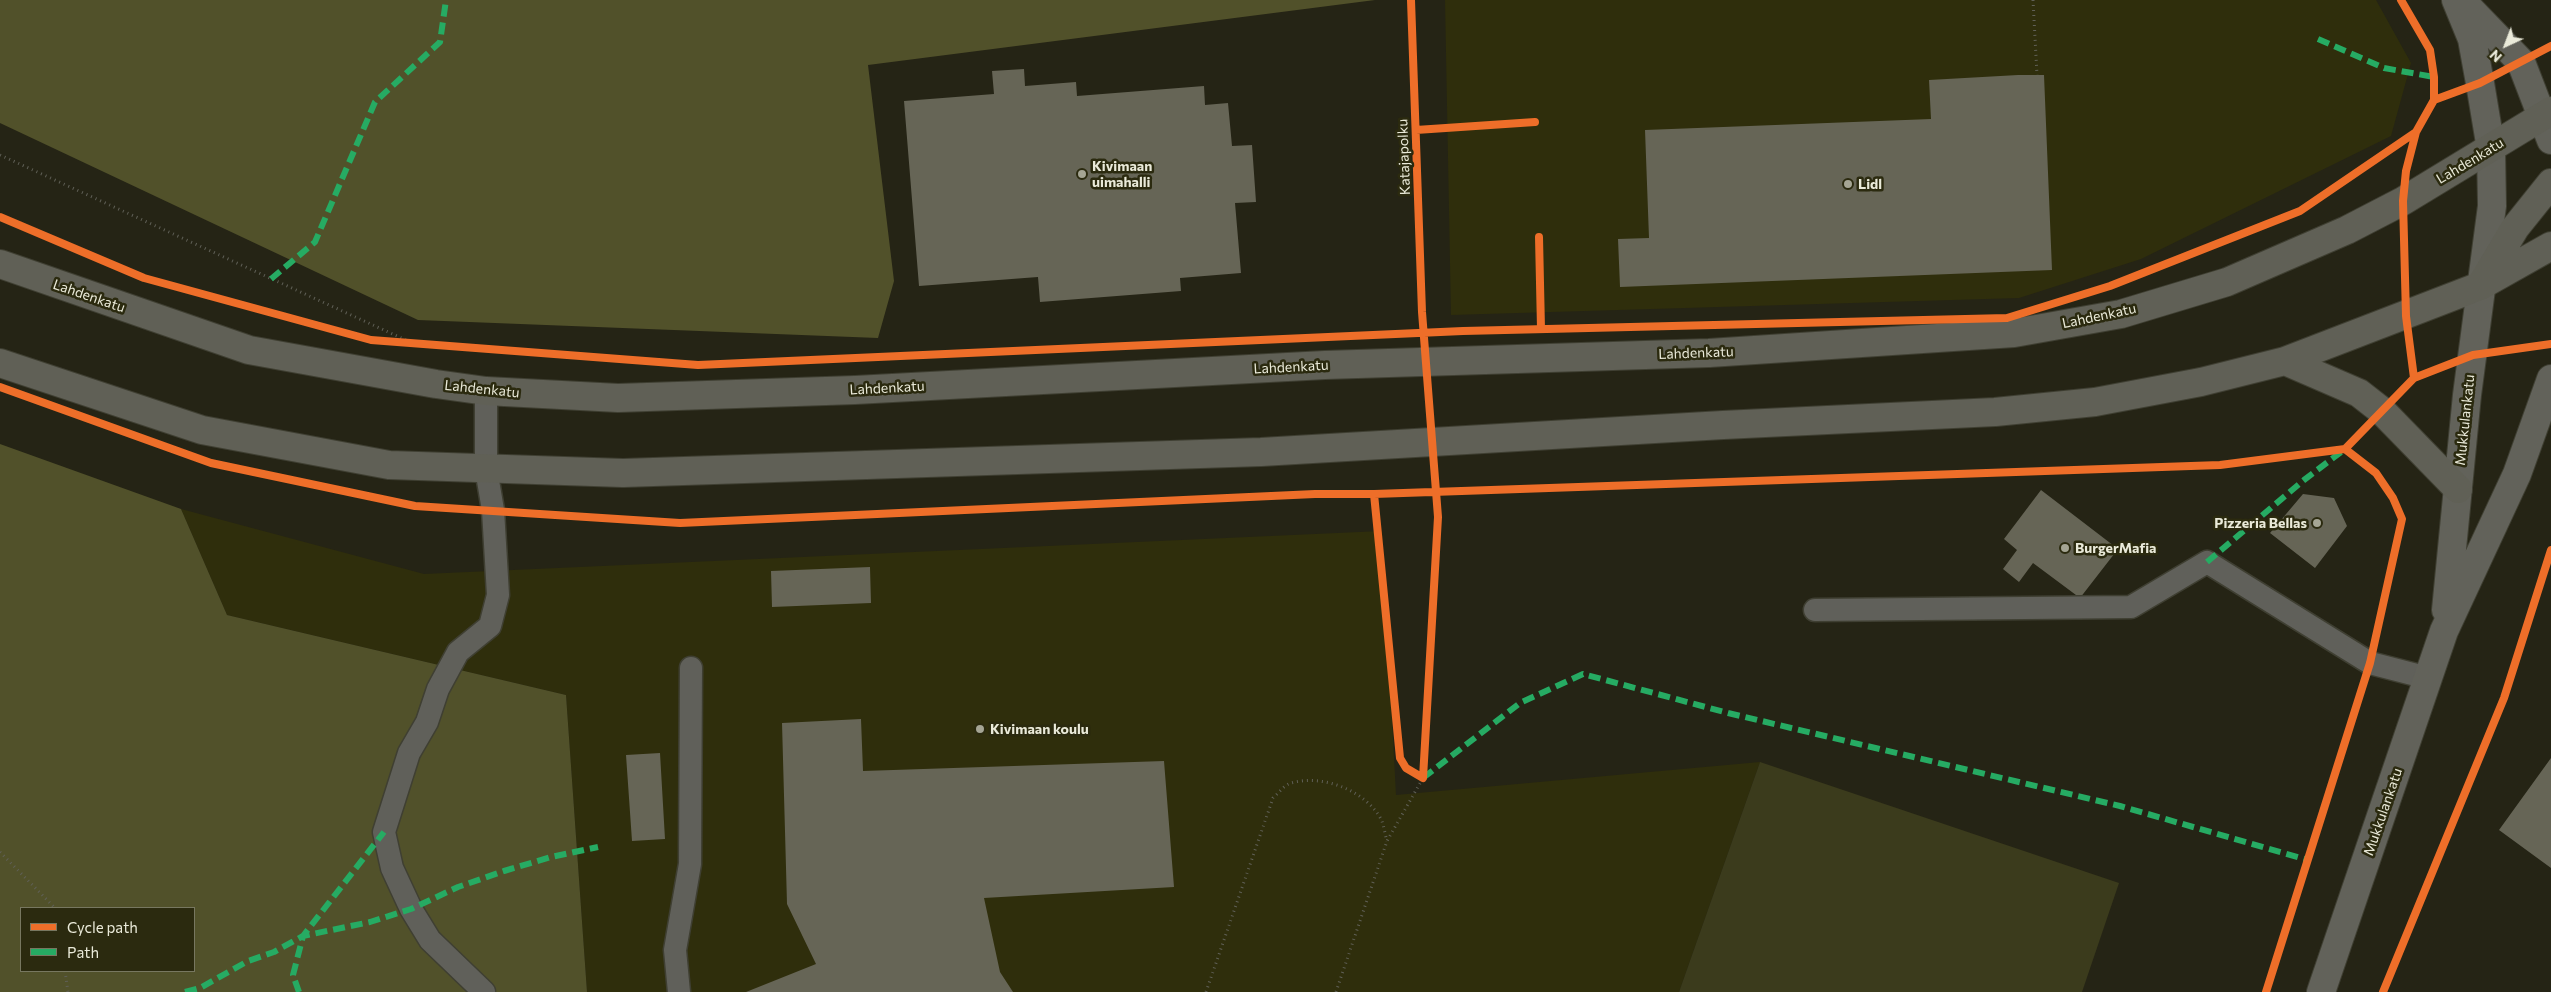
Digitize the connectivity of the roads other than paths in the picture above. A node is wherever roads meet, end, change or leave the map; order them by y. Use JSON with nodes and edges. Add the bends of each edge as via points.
{"nodes":[{"id":1,"x":2456,"y":0,"type":"edge"},
{"id":2,"x":2460,"y":0,"type":"edge"},
{"id":3,"x":2548,"y":123,"type":"edge"},
{"id":4,"x":2491,"y":149,"type":"junction"},
{"id":5,"x":2551,"y":184,"type":"edge"},
{"id":6,"x":2551,"y":246,"type":"edge"},
{"id":7,"x":0,"y":264,"type":"edge"},
{"id":8,"x":2480,"y":286,"type":"junction"},
{"id":9,"x":2285,"y":361,"type":"junction"},
{"id":10,"x":0,"y":363,"type":"edge"},
{"id":11,"x":2551,"y":379,"type":"edge"},
{"id":12,"x":486,"y":391,"type":"junction"},
{"id":13,"x":486,"y":469,"type":"junction"},
{"id":14,"x":2458,"y":489,"type":"junction"},
{"id":15,"x":1815,"y":610,"type":"dead end"},
{"id":16,"x":2444,"y":631,"type":"junction"},
{"id":17,"x":692,"y":668,"type":"dead end"},
{"id":18,"x":2428,"y":678,"type":"junction"},
{"id":19,"x":484,"y":992,"type":"edge"},
{"id":20,"x":679,"y":992,"type":"edge"},
{"id":21,"x":2321,"y":992,"type":"edge"}],
"edges":[{"from":1,"to":4,"type":"street","name":"Mukkulankatu","via":[[2472,39]]},
{"from":2,"to":3,"type":"street","via":[[2521,62]]},
{"from":3,"to":4,"type":"main road","name":"Lahdenkatu"},
{"from":4,"to":8,"type":"street","name":"Mukkulankatu","via":[[2492,206]]},
{"from":4,"to":12,"type":"main road","name":"Lahdenkatu","via":[[2347,230],[2227,282],[2121,314],[2014,333],[1709,353],[1325,365],[845,390],[618,398]]},
{"from":5,"to":8,"type":"main road","via":[[2515,228]]},
{"from":6,"to":8,"type":"main road"},
{"from":7,"to":12,"type":"main road","name":"Lahdenkatu","via":[[249,350]]},
{"from":8,"to":9,"type":"main road"},
{"from":8,"to":14,"type":"street","name":"Mukkulankatu"},
{"from":9,"to":13,"type":"main road","via":[[2201,382],[2095,402],[1995,412],[1241,453],[624,473]]},
{"from":9,"to":14,"type":"main road","via":[[2359,393],[2382,411]]},
{"from":10,"to":13,"type":"main road","via":[[202,430],[389,465]]},
{"from":11,"to":16,"type":"street","name":"Mukkulankatu","via":[[2517,474]]},
{"from":12,"to":13,"type":"lane"},
{"from":13,"to":19,"type":"lane","via":[[498,595],[490,626],[458,652],[438,689],[427,722],[409,753],[384,832],[392,868],[430,940]]},
{"from":14,"to":16,"type":"street","name":"Mukkulankatu"},
{"from":15,"to":18,"type":"lane","via":[[2131,607],[2207,562],[2370,663]]},
{"from":16,"to":18,"type":"street","name":"Mukkulankatu"},
{"from":17,"to":20,"type":"lane","via":[[690,864],[675,950]]},
{"from":18,"to":21,"type":"street","name":"Mukkulankatu"}]}
